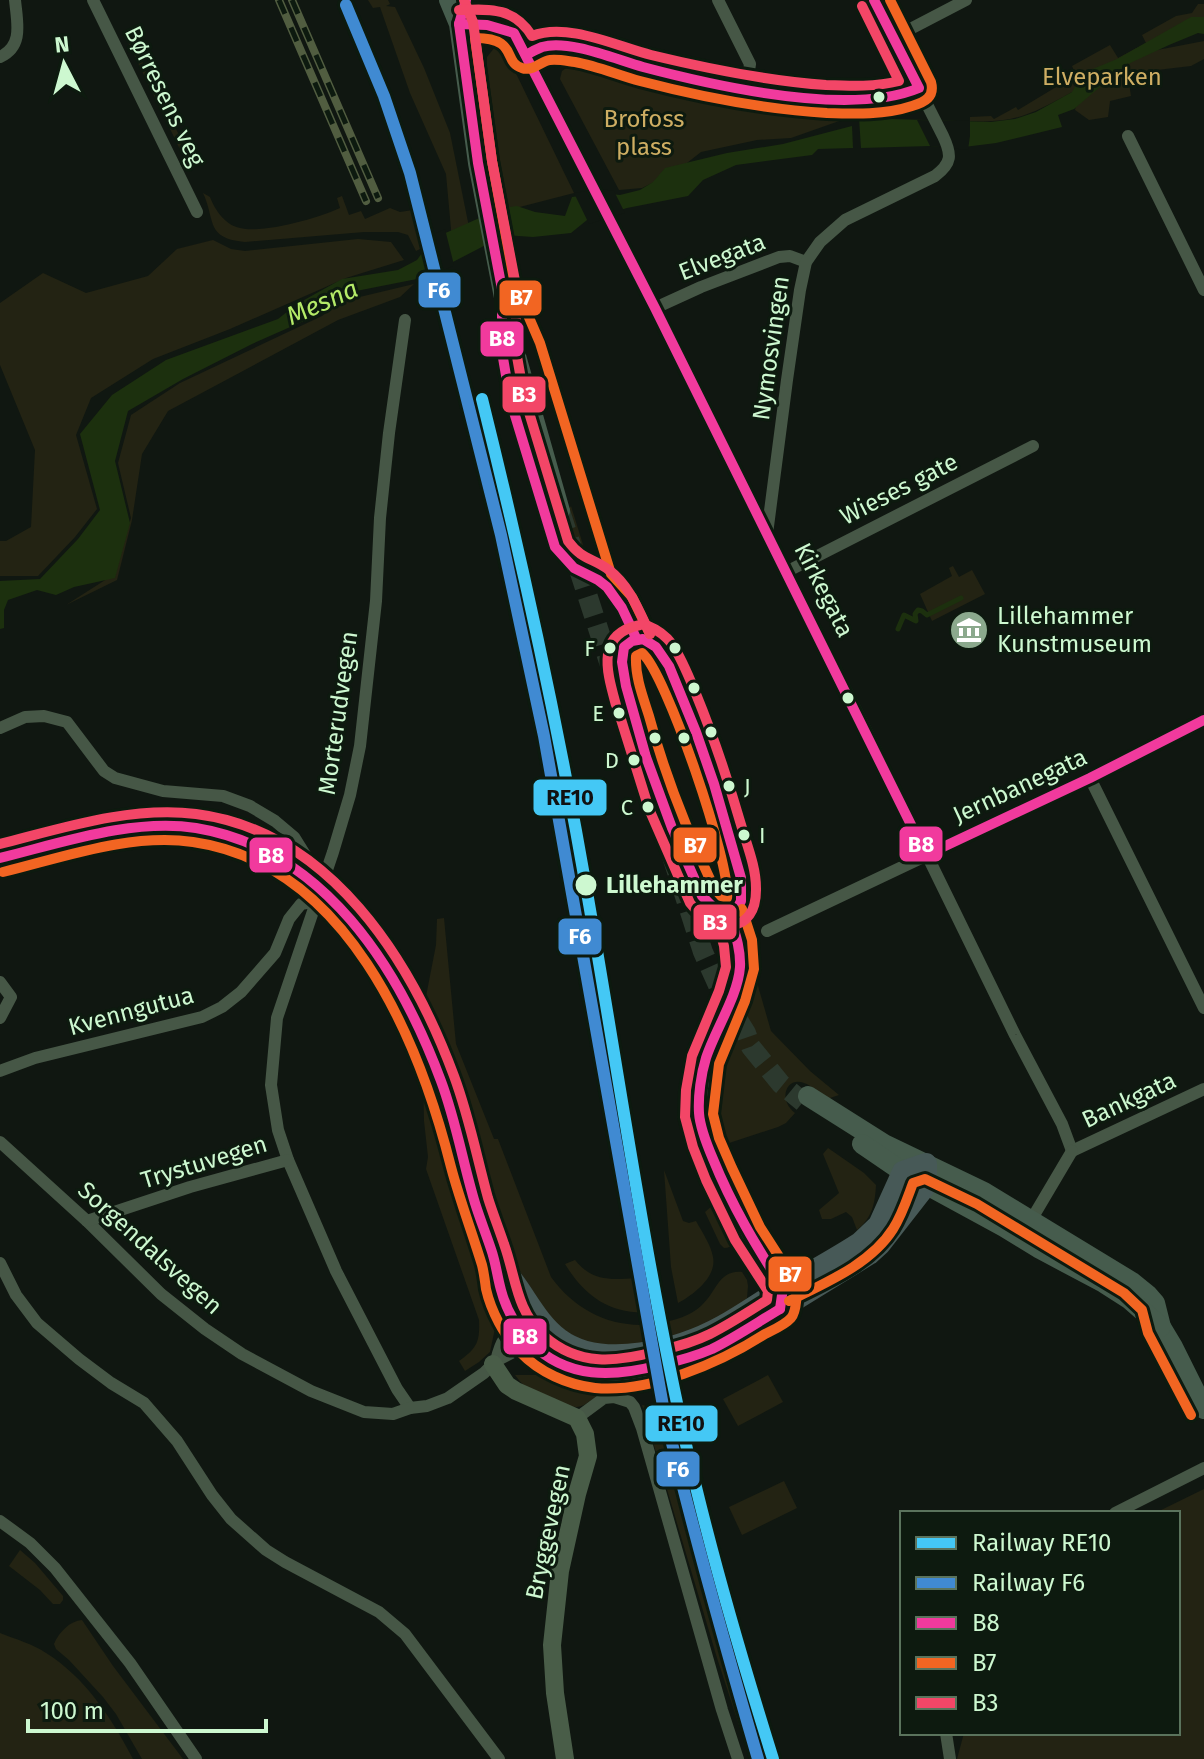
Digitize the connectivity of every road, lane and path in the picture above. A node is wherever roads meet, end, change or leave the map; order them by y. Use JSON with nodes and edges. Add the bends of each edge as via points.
{"nodes":[{"id":1,"x":15,"y":0,"type":"edge"},
{"id":2,"x":93,"y":0,"type":"edge"},
{"id":3,"x":449,"y":0,"type":"edge"},
{"id":4,"x":466,"y":0,"type":"edge"},
{"id":5,"x":718,"y":0,"type":"edge"},
{"id":6,"x":874,"y":0,"type":"edge"},
{"id":7,"x":966,"y":0,"type":"edge"},
{"id":8,"x":459,"y":24,"type":"junction"},
{"id":9,"x":893,"y":38,"type":"junction"},
{"id":10,"x":526,"y":55,"type":"junction"},
{"id":11,"x":0,"y":57,"type":"edge"},
{"id":12,"x":919,"y":88,"type":"junction"},
{"id":13,"x":746,"y":90,"type":"junction"},
{"id":14,"x":1128,"y":136,"type":"dead end"},
{"id":15,"x":197,"y":212,"type":"dead end"},
{"id":16,"x":806,"y":262,"type":"junction"},
{"id":17,"x":1204,"y":290,"type":"edge"},
{"id":18,"x":655,"y":308,"type":"junction"},
{"id":19,"x":405,"y":320,"type":"dead end"},
{"id":20,"x":1033,"y":446,"type":"dead end"},
{"id":21,"x":560,"y":511,"type":"tunnel mouth"},
{"id":22,"x":767,"y":534,"type":"junction"},
{"id":23,"x":786,"y":572,"type":"junction"},
{"id":24,"x":1204,"y":720,"type":"edge"},
{"id":25,"x":0,"y":728,"type":"edge"},
{"id":26,"x":1090,"y":778,"type":"junction"},
{"id":27,"x":926,"y":855,"type":"junction"},
{"id":28,"x":322,"y":882,"type":"junction"},
{"id":29,"x":317,"y":901,"type":"junction"},
{"id":30,"x":767,"y":931,"type":"dead end"},
{"id":31,"x":735,"y":933,"type":"dead end"},
{"id":32,"x":0,"y":982,"type":"edge"},
{"id":33,"x":1204,"y":1008,"type":"edge"},
{"id":34,"x":0,"y":1018,"type":"edge"},
{"id":35,"x":709,"y":1049,"type":"joint"},
{"id":36,"x":0,"y":1071,"type":"edge"},
{"id":37,"x":1204,"y":1089,"type":"edge"},
{"id":38,"x":0,"y":1142,"type":"edge"},
{"id":39,"x":1072,"y":1151,"type":"junction"},
{"id":40,"x":288,"y":1160,"type":"junction"},
{"id":41,"x":903,"y":1172,"type":"junction"},
{"id":42,"x":926,"y":1174,"type":"junction"},
{"id":43,"x":468,"y":1178,"type":"tunnel mouth"},
{"id":44,"x":87,"y":1221,"type":"junction"},
{"id":45,"x":1030,"y":1222,"type":"junction"},
{"id":46,"x":1004,"y":1227,"type":"junction"},
{"id":47,"x":1040,"y":1249,"type":"junction"},
{"id":48,"x":0,"y":1263,"type":"edge"},
{"id":49,"x":776,"y":1299,"type":"junction"},
{"id":50,"x":1161,"y":1327,"type":"junction"},
{"id":51,"x":531,"y":1332,"type":"junction"},
{"id":52,"x":495,"y":1363,"type":"junction"},
{"id":53,"x":410,"y":1408,"type":"junction"},
{"id":54,"x":1204,"y":1409,"type":"edge"},
{"id":55,"x":577,"y":1418,"type":"junction"},
{"id":56,"x":1204,"y":1468,"type":"edge"},
{"id":57,"x":1119,"y":1511,"type":"edge"},
{"id":58,"x":0,"y":1521,"type":"edge"},
{"id":59,"x":196,"y":1759,"type":"edge"},
{"id":60,"x":499,"y":1759,"type":"edge"},
{"id":61,"x":565,"y":1759,"type":"edge"},
{"id":62,"x":738,"y":1759,"type":"edge"}],
"edges":[{"from":1,"to":11,"type":"street","via":[[16,44]]},
{"from":2,"to":15,"type":"street","name":"Børresens veg"},
{"from":3,"to":8,"type":"main road"},
{"from":4,"to":8,"type":"main road"},
{"from":5,"to":13,"type":"street","via":[[750,64]]},
{"from":6,"to":9,"type":"street"},
{"from":7,"to":9,"type":"street"},
{"from":8,"to":10,"type":"street","name":"Kirkegata","via":[[499,26],[514,33]]},
{"from":8,"to":21,"type":"main road","via":[[502,289]]},
{"from":9,"to":12,"type":"street"},
{"from":10,"to":13,"type":"street","via":[[545,45],[583,50]]},
{"from":10,"to":18,"type":"street","name":"Kirkegata"},
{"from":12,"to":13,"type":"street","via":[[890,98],[855,100]]},
{"from":12,"to":16,"type":"street","name":"Nymosvingen","via":[[948,149],[948,162],[940,172],[845,220]]},
{"from":14,"to":17,"type":"street"},
{"from":16,"to":18,"type":"street","name":"Elvegata","via":[[779,257]]},
{"from":16,"to":22,"type":"street","name":"Nymosvingen"},
{"from":18,"to":22,"type":"street","name":"Kirkegata"},
{"from":19,"to":28,"type":"street","name":"Morterudvegen","via":[[360,746]]},
{"from":20,"to":23,"type":"street","name":"Wieses gate"},
{"from":22,"to":23,"type":"street","name":"Kirkegata"},
{"from":23,"to":27,"type":"street","name":"Kirkegata"},
{"from":24,"to":26,"type":"street","name":"Jernbanegata"},
{"from":25,"to":28,"type":"street","via":[[25,717],[67,722],[115,778],[163,791],[223,796],[250,806],[294,837]]},
{"from":26,"to":27,"type":"street","name":"Jernbanegata"},
{"from":26,"to":33,"type":"street"},
{"from":27,"to":30,"type":"street","name":"Jernbanegata"},
{"from":27,"to":39,"type":"street","name":"Kirkegata"},
{"from":28,"to":29,"type":"street","name":"Morterudvegen"},
{"from":29,"to":36,"type":"street","name":"Kvenngutua","via":[[301,904],[275,953],[222,1007],[202,1017]]},
{"from":29,"to":40,"type":"street","name":"Morterudvegen","via":[[277,1018],[273,1053],[271,1093]]},
{"from":31,"to":35,"type":"street","via":[[740,968]]},
{"from":32,"to":34,"type":"street","via":[[11,997]]},
{"from":35,"to":49,"type":"highway","via":[[699,1115],[706,1142],[748,1234],[752,1259]]},
{"from":37,"to":39,"type":"street","name":"Bankgata"},
{"from":38,"to":44,"type":"street","name":"Sorgendalsvegen"},
{"from":39,"to":45,"type":"street"},
{"from":40,"to":44,"type":"street","name":"Trystuvegen"},
{"from":40,"to":53,"type":"street","name":"Morterudvegen","via":[[340,1278]]},
{"from":41,"to":42,"type":"highway"},
{"from":41,"to":42,"type":"main road","via":[[806,1099]]},
{"from":41,"to":49,"type":"highway","via":[[879,1225]]},
{"from":42,"to":45,"type":"main road","via":[[984,1192]]},
{"from":42,"to":46,"type":"main road"},
{"from":42,"to":49,"type":"highway","via":[[869,1254]]},
{"from":43,"to":51,"type":"highway","via":[[497,1264],[500,1289]]},
{"from":44,"to":53,"type":"street","name":"Sorgendalsvegen","via":[[161,1294],[242,1354],[364,1412],[393,1414]]},
{"from":45,"to":46,"type":"main road"},
{"from":45,"to":47,"type":"main road"},
{"from":45,"to":50,"type":"main road","via":[[1132,1282],[1155,1303]]},
{"from":46,"to":47,"type":"main road"},
{"from":47,"to":50,"type":"main road","via":[[1129,1299]]},
{"from":48,"to":60,"type":"street","via":[[37,1323],[144,1403],[231,1519],[266,1550],[379,1612],[405,1634]]},
{"from":49,"to":51,"type":"highway","via":[[722,1343],[681,1360],[621,1373],[577,1371],[547,1355]]},
{"from":50,"to":54,"type":"main road"},
{"from":51,"to":52,"type":"street","name":"Sorgendalsvegen"},
{"from":51,"to":52,"type":"street","name":"Sorgendalsvegen","via":[[506,1336]]},
{"from":52,"to":53,"type":"street","name":"Sorgendalsvegen","via":[[448,1398]]},
{"from":52,"to":55,"type":"street","via":[[507,1385]]},
{"from":55,"to":61,"type":"street","name":"Bryggevegen","via":[[588,1456],[560,1571],[552,1645]]},
{"from":55,"to":62,"type":"street","via":[[604,1398],[634,1407]]},
{"from":56,"to":57,"type":"street"},
{"from":58,"to":59,"type":"street","via":[[55,1568]]}]}
